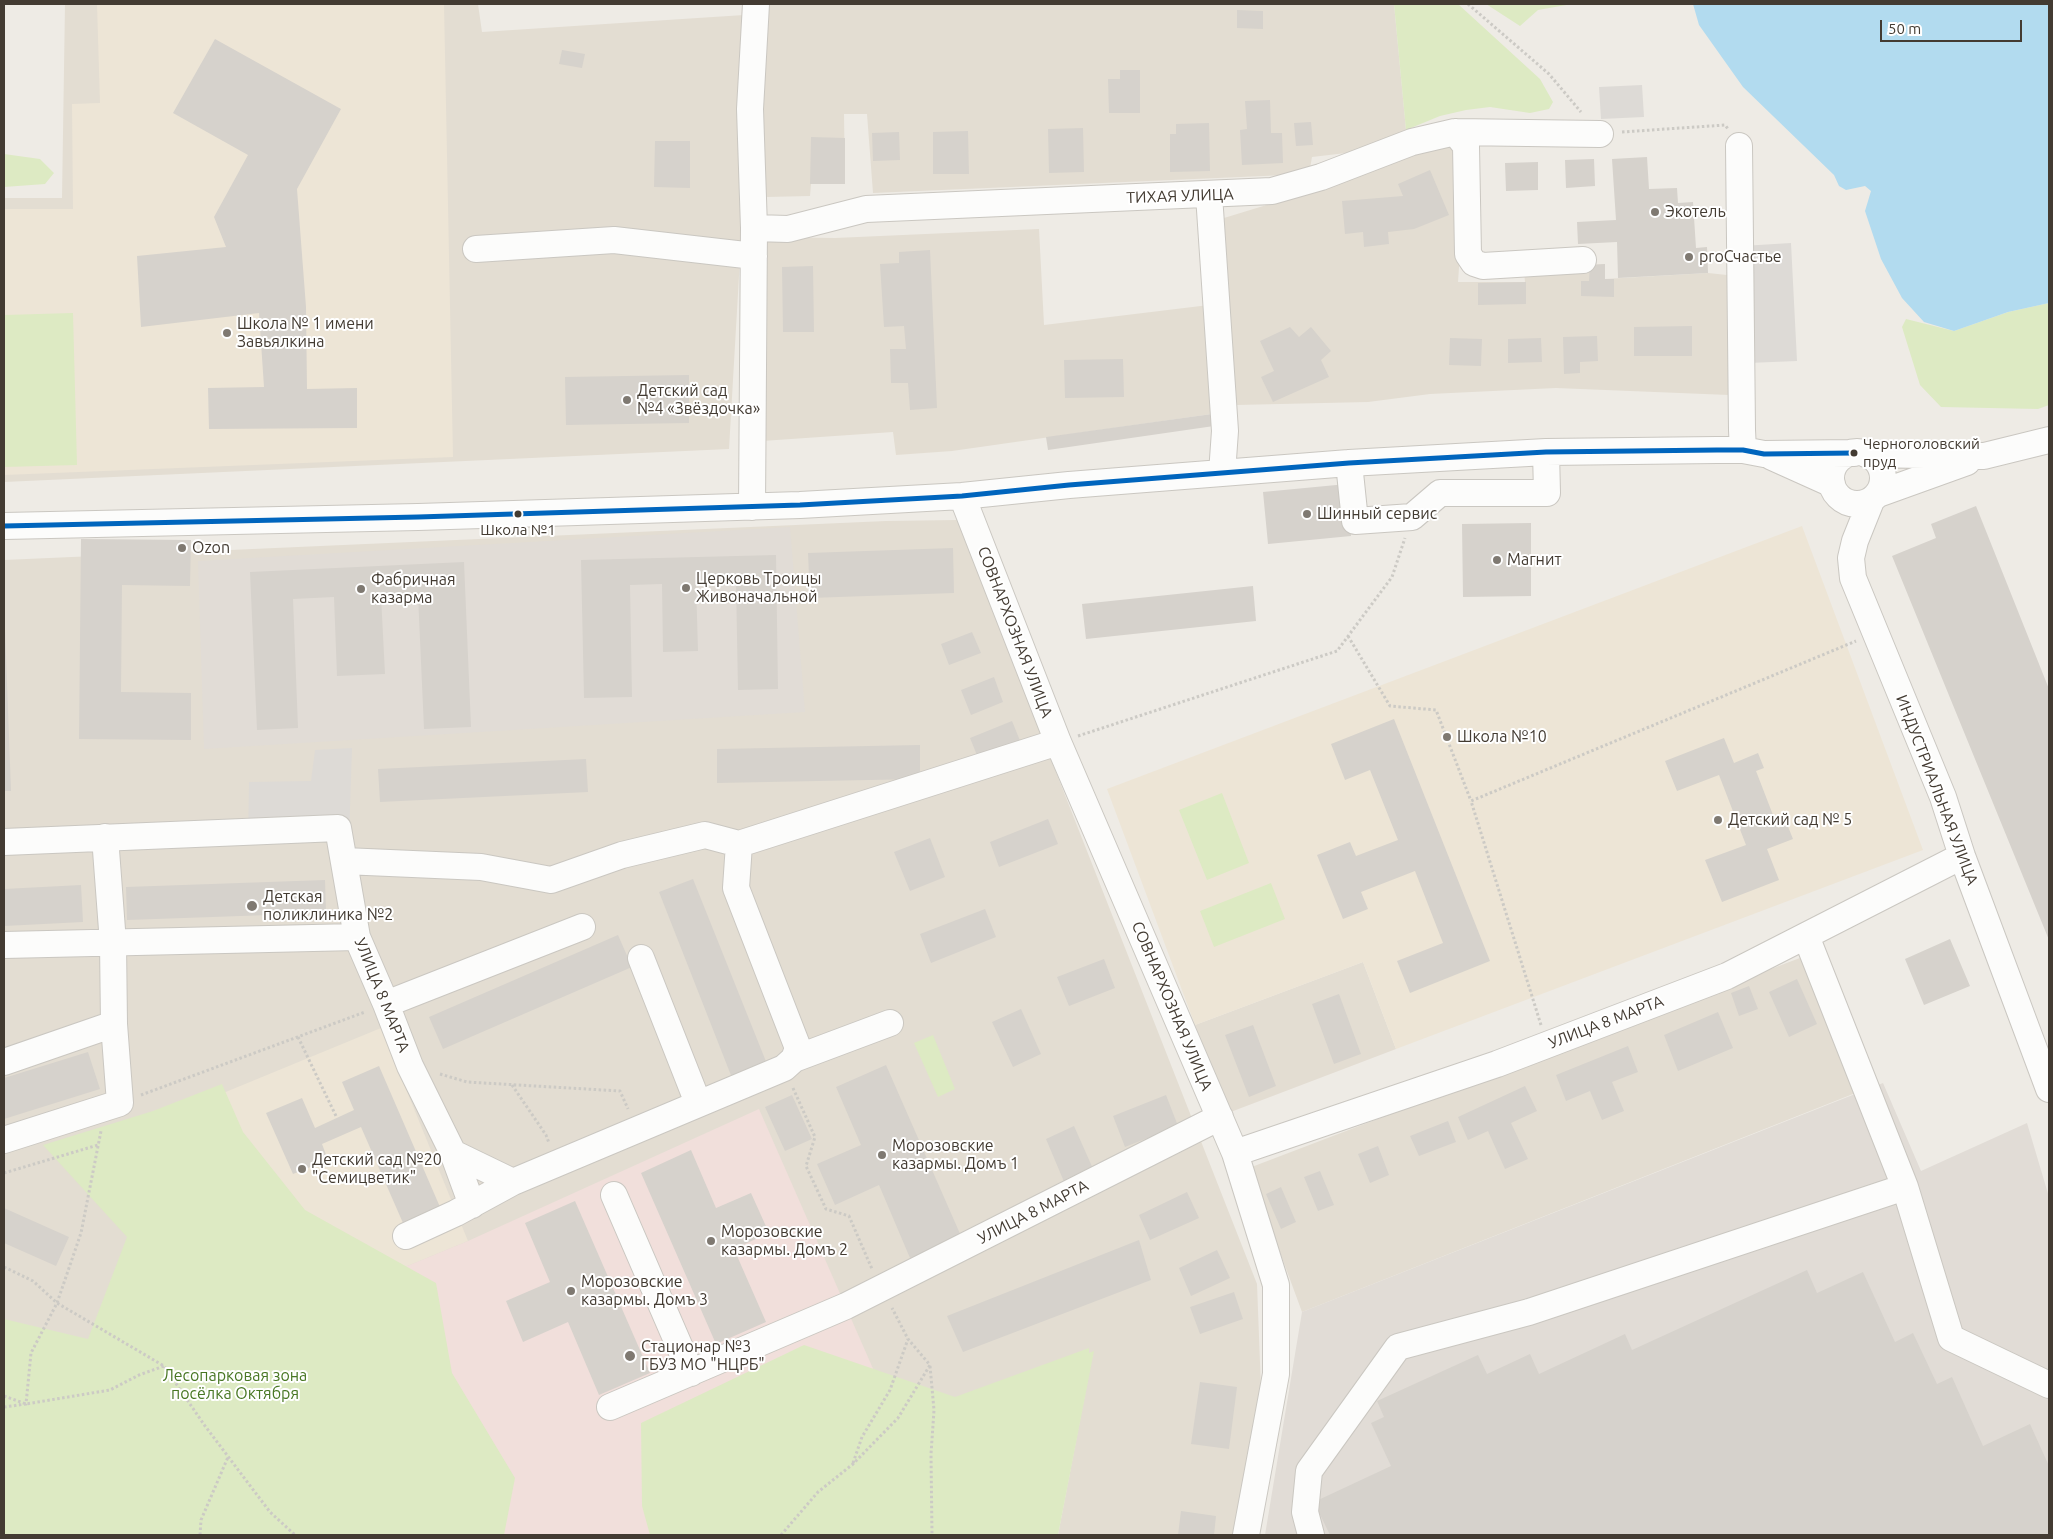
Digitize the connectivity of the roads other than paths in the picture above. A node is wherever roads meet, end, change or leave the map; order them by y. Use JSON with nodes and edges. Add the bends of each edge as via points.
{"nodes":[{"id":1,"x":756,"y":4,"type":"edge"},
{"id":2,"x":1455,"y":132,"type":"junction"},
{"id":3,"x":1600,"y":134,"type":"road end"},
{"id":4,"x":1739,"y":146,"type":"road end"},
{"id":5,"x":1209,"y":195,"type":"junction"},
{"id":6,"x":754,"y":228,"type":"junction"},
{"id":7,"x":476,"y":249,"type":"dead end"},
{"id":8,"x":754,"y":256,"type":"junction"},
{"id":9,"x":1583,"y":260,"type":"dead end"},
{"id":10,"x":2049,"y":440,"type":"edge"},
{"id":11,"x":1546,"y":452,"type":"junction"},
{"id":12,"x":1754,"y":452,"type":"junction"},
{"id":13,"x":1860,"y":453,"type":"junction"},
{"id":14,"x":1440,"y":456,"type":"junction"},
{"id":15,"x":1984,"y":456,"type":"junction"},
{"id":16,"x":1350,"y":463,"type":"junction"},
{"id":17,"x":1222,"y":473,"type":"junction"},
{"id":18,"x":1833,"y":487,"type":"junction"},
{"id":19,"x":1440,"y":493,"type":"junction"},
{"id":20,"x":962,"y":496,"type":"junction"},
{"id":21,"x":1874,"y":497,"type":"junction"},
{"id":22,"x":752,"y":507,"type":"junction"},
{"id":23,"x":4,"y":526,"type":"edge"},
{"id":24,"x":1855,"y":541,"type":"junction"},
{"id":25,"x":1058,"y":742,"type":"junction"},
{"id":26,"x":105,"y":837,"type":"junction"},
{"id":27,"x":4,"y":842,"type":"edge"},
{"id":28,"x":739,"y":844,"type":"junction"},
{"id":29,"x":1962,"y":856,"type":"junction"},
{"id":30,"x":344,"y":861,"type":"junction"},
{"id":31,"x":582,"y":928,"type":"dead end"},
{"id":32,"x":1806,"y":936,"type":"junction"},
{"id":33,"x":357,"y":937,"type":"junction"},
{"id":34,"x":113,"y":943,"type":"junction"},
{"id":35,"x":4,"y":945,"type":"edge"},
{"id":36,"x":641,"y":958,"type":"dead end"},
{"id":37,"x":386,"y":1004,"type":"junction"},
{"id":38,"x":890,"y":1022,"type":"dead end"},
{"id":39,"x":114,"y":1024,"type":"junction"},
{"id":40,"x":4,"y":1062,"type":"edge"},
{"id":41,"x":789,"y":1064,"type":"junction"},
{"id":42,"x":2049,"y":1089,"type":"edge"},
{"id":43,"x":698,"y":1103,"type":"junction"},
{"id":44,"x":1220,"y":1117,"type":"junction"},
{"id":45,"x":4,"y":1140,"type":"edge"},
{"id":46,"x":453,"y":1153,"type":"junction"},
{"id":47,"x":1235,"y":1154,"type":"junction"},
{"id":48,"x":513,"y":1182,"type":"junction"},
{"id":49,"x":1906,"y":1187,"type":"junction"},
{"id":50,"x":614,"y":1195,"type":"dead end"},
{"id":51,"x":472,"y":1205,"type":"junction"},
{"id":52,"x":406,"y":1236,"type":"dead end"},
{"id":53,"x":691,"y":1373,"type":"junction"},
{"id":54,"x":2049,"y":1384,"type":"edge"},
{"id":55,"x":610,"y":1407,"type":"dead end"},
{"id":56,"x":1246,"y":1535,"type":"edge"},
{"id":57,"x":1311,"y":1535,"type":"edge"}],
"edges":[{"from":1,"to":6,"type":"street","via":[[750,109]]},
{"from":2,"to":3,"type":"street","name":"ТИХАЯ УЛИЦА"},
{"from":2,"to":5,"type":"street","name":"ТИХАЯ УЛИЦА","via":[[1412,142],[1321,177],[1272,191]]},
{"from":2,"to":9,"type":"street","via":[[1466,146],[1468,254],[1474,263],[1482,266]]},
{"from":4,"to":12,"type":"street","via":[[1742,422]]},
{"from":5,"to":6,"type":"street","name":"ТИХАЯ УЛИЦА","via":[[866,208],[788,229]]},
{"from":5,"to":17,"type":"street","via":[[1224,431]]},
{"from":6,"to":8,"type":"street"},
{"from":7,"to":8,"type":"street","via":[[614,240]]},
{"from":8,"to":22,"type":"street"},
{"from":10,"to":15,"type":"street"},
{"from":11,"to":12,"type":"street"},
{"from":11,"to":14,"type":"street"},
{"from":11,"to":19,"type":"street","via":[[1547,493]]},
{"from":12,"to":13,"type":"street"},
{"from":12,"to":18,"type":"street"},
{"from":13,"to":15,"type":"street"},
{"from":13,"to":18,"type":"street","via":[[1846,455],[1839,460],[1834,467]]},
{"from":13,"to":21,"type":"street","via":[[1879,464],[1882,471],[1883,479]]},
{"from":14,"to":16,"type":"street"},
{"from":14,"to":19,"type":"street"},
{"from":15,"to":21,"type":"street"},
{"from":16,"to":17,"type":"street"},
{"from":16,"to":19,"type":"street","via":[[1355,521],[1412,517]]},
{"from":17,"to":20,"type":"street"},
{"from":18,"to":21,"type":"street","via":[[1846,502],[1863,504]]},
{"from":18,"to":24,"type":"street"},
{"from":20,"to":22,"type":"street"},
{"from":20,"to":25,"type":"street","name":"СОВНАРХОЗНАЯ УЛИЦА"},
{"from":21,"to":24,"type":"street","name":"ИНДУСТРИАЛЬНАЯ УЛИЦА"},
{"from":22,"to":23,"type":"street"},
{"from":24,"to":29,"type":"street","name":"ИНДУСТРИАЛЬНАЯ УЛИЦА","via":[[1851,558],[1853,578],[1943,797]]},
{"from":25,"to":28,"type":"street"},
{"from":25,"to":44,"type":"street","name":"СОВНАРХОЗНАЯ УЛИЦА"},
{"from":26,"to":27,"type":"street"},
{"from":26,"to":30,"type":"street","name":"УЛИЦА 8 МАРТА","via":[[338,828]]},
{"from":26,"to":34,"type":"street"},
{"from":28,"to":30,"type":"street","via":[[705,835],[622,855],[551,880],[481,867]]},
{"from":28,"to":41,"type":"street","via":[[736,888],[798,1048]]},
{"from":29,"to":32,"type":"street","name":"УЛИЦА 8 МАРТА"},
{"from":29,"to":42,"type":"street","name":"ИНДУСТРИАЛЬНАЯ УЛИЦА"},
{"from":30,"to":33,"type":"street","name":"УЛИЦА 8 МАРТА"},
{"from":31,"to":37,"type":"street"},
{"from":32,"to":47,"type":"street","name":"УЛИЦА 8 МАРТА","via":[[1728,976],[1547,1045]]},
{"from":32,"to":49,"type":"street"},
{"from":33,"to":34,"type":"street"},
{"from":33,"to":37,"type":"street","name":"УЛИЦА 8 МАРТА"},
{"from":34,"to":35,"type":"street"},
{"from":34,"to":39,"type":"street"},
{"from":36,"to":43,"type":"street"},
{"from":37,"to":46,"type":"street","name":"УЛИЦА 8 МАРТА","via":[[410,1066]]},
{"from":38,"to":41,"type":"street"},
{"from":39,"to":40,"type":"street"},
{"from":39,"to":45,"type":"street","via":[[114,1105]]},
{"from":41,"to":43,"type":"street"},
{"from":43,"to":48,"type":"street"},
{"from":44,"to":47,"type":"street","name":"СОВНАРХОЗНАЯ УЛИЦА"},
{"from":44,"to":53,"type":"street","name":"УЛИЦА 8 МАРТА","via":[[846,1306]]},
{"from":46,"to":48,"type":"street"},
{"from":46,"to":51,"type":"street","name":"УЛИЦА 8 МАРТА"},
{"from":47,"to":56,"type":"street","name":"СОВНАРХОЗНАЯ УЛИЦА","via":[[1276,1284],[1276,1374]]},
{"from":48,"to":51,"type":"street"},
{"from":49,"to":54,"type":"street","via":[[1951,1338]]},
{"from":49,"to":57,"type":"street","via":[[1529,1312],[1398,1347],[1310,1471],[1305,1512]]},
{"from":50,"to":53,"type":"street"},
{"from":51,"to":52,"type":"street"},
{"from":53,"to":55,"type":"street","name":"УЛИЦА 8 МАРТА"}]}
